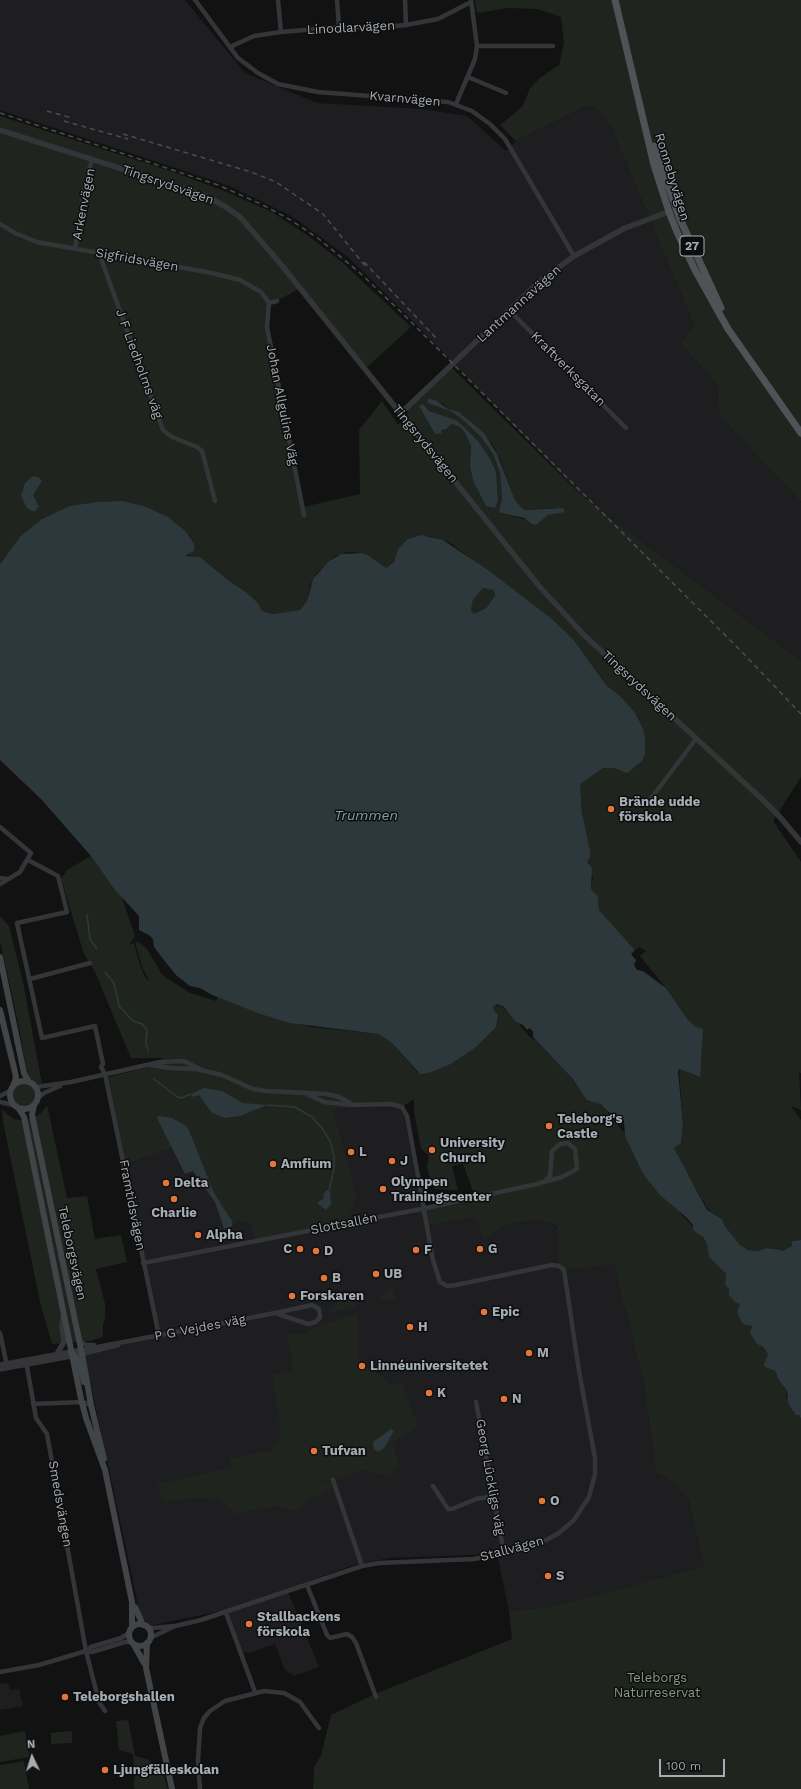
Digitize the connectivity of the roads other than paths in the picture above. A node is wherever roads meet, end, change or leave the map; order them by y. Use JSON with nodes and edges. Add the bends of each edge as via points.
{"nodes":[{"id":1,"x":195,"y":0,"type":"edge"},
{"id":2,"x":278,"y":0,"type":"edge"},
{"id":3,"x":337,"y":0,"type":"edge"},
{"id":4,"x":405,"y":0,"type":"edge"},
{"id":5,"x":615,"y":0,"type":"edge"},
{"id":6,"x":471,"y":1,"type":"edge"},
{"id":7,"x":406,"y":25,"type":"junction"},
{"id":8,"x":339,"y":27,"type":"junction"},
{"id":9,"x":281,"y":32,"type":"junction"},
{"id":10,"x":476,"y":46,"type":"junction"},
{"id":11,"x":553,"y":46,"type":"dead end"},
{"id":12,"x":230,"y":47,"type":"junction"},
{"id":13,"x":468,"y":77,"type":"junction"},
{"id":14,"x":506,"y":93,"type":"dead end"},
{"id":15,"x":456,"y":104,"type":"junction"},
{"id":16,"x":642,"y":109,"type":"junction"},
{"id":17,"x":0,"y":130,"type":"edge"},
{"id":18,"x":92,"y":160,"type":"junction"},
{"id":19,"x":676,"y":210,"type":"junction"},
{"id":20,"x":669,"y":212,"type":"junction"},
{"id":21,"x":0,"y":224,"type":"edge"},
{"id":22,"x":75,"y":249,"type":"junction"},
{"id":23,"x":100,"y":253,"type":"junction"},
{"id":24,"x":574,"y":256,"type":"junction"},
{"id":25,"x":277,"y":301,"type":"dead end"},
{"id":26,"x":269,"y":303,"type":"junction"},
{"id":27,"x":510,"y":311,"type":"junction"},
{"id":28,"x":745,"y":353,"type":"junction"},
{"id":29,"x":401,"y":413,"type":"junction"},
{"id":30,"x":626,"y":428,"type":"dead end"},
{"id":31,"x":801,"y":432,"type":"edge"},
{"id":32,"x":215,"y":501,"type":"dead end"},
{"id":33,"x":304,"y":515,"type":"dead end"},
{"id":34,"x":696,"y":739,"type":"junction"},
{"id":35,"x":646,"y":805,"type":"dead end"},
{"id":36,"x":0,"y":827,"type":"edge"},
{"id":37,"x":801,"y":842,"type":"edge"},
{"id":38,"x":28,"y":860,"type":"junction"},
{"id":39,"x":0,"y":878,"type":"edge"},
{"id":40,"x":7,"y":879,"type":"junction"},
{"id":41,"x":0,"y":884,"type":"edge"},
{"id":42,"x":0,"y":957,"type":"edge"},
{"id":43,"x":90,"y":963,"type":"dead end"},
{"id":44,"x":30,"y":980,"type":"junction"},
{"id":45,"x":0,"y":1010,"type":"edge"},
{"id":46,"x":150,"y":1065,"type":"junction"},
{"id":47,"x":201,"y":1070,"type":"junction"},
{"id":48,"x":105,"y":1074,"type":"junction"},
{"id":49,"x":29,"y":1082,"type":"junction"},
{"id":50,"x":71,"y":1082,"type":"junction"},
{"id":51,"x":36,"y":1087,"type":"junction"},
{"id":52,"x":12,"y":1088,"type":"junction"},
{"id":53,"x":307,"y":1094,"type":"junction"},
{"id":54,"x":0,"y":1096,"type":"edge"},
{"id":55,"x":38,"y":1098,"type":"junction"},
{"id":56,"x":0,"y":1102,"type":"edge"},
{"id":57,"x":13,"y":1105,"type":"junction"},
{"id":58,"x":34,"y":1105,"type":"junction"},
{"id":59,"x":356,"y":1105,"type":"junction"},
{"id":60,"x":19,"y":1109,"type":"junction"},
{"id":61,"x":544,"y":1182,"type":"junction"},
{"id":62,"x":424,"y":1208,"type":"junction"},
{"id":63,"x":143,"y":1263,"type":"junction"},
{"id":64,"x":276,"y":1313,"type":"junction"},
{"id":65,"x":64,"y":1317,"type":"junction"},
{"id":66,"x":0,"y":1333,"type":"edge"},
{"id":67,"x":159,"y":1336,"type":"junction"},
{"id":68,"x":80,"y":1341,"type":"junction"},
{"id":69,"x":125,"y":1342,"type":"junction"},
{"id":70,"x":105,"y":1345,"type":"junction"},
{"id":71,"x":77,"y":1353,"type":"junction"},
{"id":72,"x":57,"y":1354,"type":"junction"},
{"id":73,"x":26,"y":1362,"type":"junction"},
{"id":74,"x":0,"y":1364,"type":"edge"},
{"id":75,"x":7,"y":1366,"type":"junction"},
{"id":76,"x":0,"y":1369,"type":"edge"},
{"id":77,"x":82,"y":1402,"type":"junction"},
{"id":78,"x":476,"y":1402,"type":"dead end"},
{"id":79,"x":33,"y":1404,"type":"junction"},
{"id":80,"x":91,"y":1405,"type":"junction"},
{"id":81,"x":105,"y":1470,"type":"junction"},
{"id":82,"x":333,"y":1480,"type":"dead end"},
{"id":83,"x":433,"y":1486,"type":"dead end"},
{"id":84,"x":494,"y":1496,"type":"junction"},
{"id":85,"x":504,"y":1553,"type":"junction"},
{"id":86,"x":362,"y":1566,"type":"junction"},
{"id":87,"x":306,"y":1585,"type":"junction"},
{"id":88,"x":132,"y":1602,"type":"junction"},
{"id":89,"x":226,"y":1613,"type":"junction"},
{"id":90,"x":144,"y":1626,"type":"junction"},
{"id":91,"x":175,"y":1626,"type":"junction"},
{"id":92,"x":131,"y":1630,"type":"junction"},
{"id":93,"x":148,"y":1640,"type":"junction"},
{"id":94,"x":132,"y":1643,"type":"junction"},
{"id":95,"x":86,"y":1651,"type":"junction"},
{"id":96,"x":146,"y":1668,"type":"junction"},
{"id":97,"x":0,"y":1672,"type":"edge"},
{"id":98,"x":255,"y":1692,"type":"junction"},
{"id":99,"x":376,"y":1697,"type":"dead end"},
{"id":100,"x":105,"y":1711,"type":"dead end"},
{"id":101,"x":320,"y":1728,"type":"dead end"},
{"id":102,"x":172,"y":1789,"type":"edge"},
{"id":103,"x":200,"y":1789,"type":"edge"}],
"edges":[{"from":1,"to":12,"type":"street","name":"Kvarnvägen"},
{"from":2,"to":9,"type":"street"},
{"from":3,"to":8,"type":"street"},
{"from":4,"to":7,"type":"street"},
{"from":5,"to":16,"type":"main road","name":"Ronnebyvägen","number":"27"},
{"from":6,"to":7,"type":"street","name":"Linodlarvägen","via":[[438,19]]},
{"from":6,"to":10,"type":"street"},
{"from":7,"to":8,"type":"street","name":"Linodlarvägen","via":[[373,28]]},
{"from":8,"to":9,"type":"street","name":"Linodlarvägen"},
{"from":9,"to":12,"type":"street","name":"Linodlarvägen","via":[[254,36]]},
{"from":10,"to":11,"type":"street"},
{"from":10,"to":13,"type":"street","via":[[475,59]]},
{"from":12,"to":15,"type":"street","name":"Kvarnvägen","via":[[238,58],[258,73],[289,88]]},
{"from":13,"to":14,"type":"street"},
{"from":13,"to":15,"type":"street"},
{"from":15,"to":24,"type":"street","name":"Kvarnvägen","via":[[479,116],[505,139]]},
{"from":16,"to":19,"type":"main road","name":"Ronnebyvägen","number":"27"},
{"from":16,"to":20,"type":"main road","name":"Ronnebyvägen","number":"27","via":[[652,157]]},
{"from":17,"to":18,"type":"street","name":"Tingsrydsvägen"},
{"from":18,"to":22,"type":"street","name":"Arkenvägen","via":[[84,191]]},
{"from":18,"to":29,"type":"street","name":"Tingsrydsvägen","via":[[204,195],[240,217]]},
{"from":19,"to":20,"type":"street","name":"Lantmannavägen"},
{"from":19,"to":28,"type":"main road","name":"Ronnebyvägen","number":"27"},
{"from":20,"to":24,"type":"street","name":"Lantmannavägen","via":[[625,228]]},
{"from":20,"to":28,"type":"main road","name":"Ronnebyvägen","number":"27","via":[[695,270]]},
{"from":21,"to":22,"type":"street","name":"Sigfridsvägen","via":[[14,234],[37,242]]},
{"from":22,"to":23,"type":"street","name":"Sigfridsvägen"},
{"from":23,"to":26,"type":"street","name":"Sigfridsvägen","via":[[240,280],[261,292]]},
{"from":23,"to":32,"type":"street","name":"J F Liedholms väg","via":[[164,430],[172,437],[202,451]]},
{"from":24,"to":27,"type":"street","name":"Lantmannavägen","via":[[539,282]]},
{"from":25,"to":26,"type":"street"},
{"from":26,"to":33,"type":"street","name":"Johan Allgulins Väg","via":[[266,327]]},
{"from":27,"to":29,"type":"street","name":"Lantmannavägen"},
{"from":27,"to":30,"type":"street","name":"Kraftverksgatan"},
{"from":28,"to":31,"type":"main road","name":"Ronnebyvägen","number":"27"},
{"from":29,"to":34,"type":"street","name":"Tingsrydsvägen","via":[[539,586],[567,617]]},
{"from":34,"to":35,"type":"street"},
{"from":34,"to":37,"type":"street","name":"Tingsrydsvägen","via":[[780,817]]},
{"from":36,"to":38,"type":"street","via":[[31,853]]},
{"from":38,"to":40,"type":"street","via":[[20,872]]},
{"from":38,"to":44,"type":"street","via":[[58,876],[67,912],[17,923]]},
{"from":39,"to":40,"type":"street"},
{"from":40,"to":41,"type":"street"},
{"from":42,"to":49,"type":"main road","via":[[24,1073]]},
{"from":43,"to":44,"type":"street"},
{"from":44,"to":48,"type":"street","name":"Framtidsvägen","via":[[42,1038],[95,1026],[103,1064],[101,1068]]},
{"from":45,"to":52,"type":"main road","via":[[15,1075]]},
{"from":46,"to":47,"type":"street"},
{"from":46,"to":47,"type":"street","via":[[179,1060]]},
{"from":46,"to":48,"type":"street"},
{"from":47,"to":53,"type":"street","via":[[222,1075],[253,1089]]},
{"from":48,"to":50,"type":"street"},
{"from":48,"to":63,"type":"street","name":"Framtidsvägen"},
{"from":49,"to":51,"type":"main road"},
{"from":49,"to":52,"type":"main road","via":[[20,1081]]},
{"from":50,"to":51,"type":"street"},
{"from":50,"to":55,"type":"street"},
{"from":51,"to":55,"type":"main road"},
{"from":52,"to":54,"type":"street"},
{"from":52,"to":57,"type":"main road","via":[[10,1098]]},
{"from":53,"to":59,"type":"street","via":[[324,1102]]},
{"from":53,"to":59,"type":"street","via":[[327,1094]]},
{"from":55,"to":58,"type":"main road"},
{"from":56,"to":57,"type":"street"},
{"from":57,"to":60,"type":"main road"},
{"from":58,"to":60,"type":"main road","via":[[29,1109]]},
{"from":58,"to":68,"type":"main road","name":"Teleborgsvägen","via":[[32,1115]]},
{"from":59,"to":62,"type":"street","via":[[391,1104],[402,1108],[407,1116]]},
{"from":60,"to":65,"type":"main road","name":"Teleborgsvägen","via":[[24,1117]]},
{"from":61,"to":61,"type":"street","name":"Slottsallén","via":[[577,1169],[574,1149],[568,1143],[560,1144],[552,1152],[550,1176]]},
{"from":61,"to":62,"type":"street","name":"Slottsallén"},
{"from":62,"to":63,"type":"street","name":"Slottsallén"},
{"from":62,"to":85,"type":"street","name":"Stallvägen","via":[[438,1280],[443,1285],[552,1265],[564,1270],[595,1458],[595,1474],[586,1502],[567,1526],[552,1538],[537,1545]]},
{"from":63,"to":67,"type":"street","name":"Framtidsvägen"},
{"from":64,"to":64,"type":"street","name":"P G Vejdes väg","via":[[308,1324],[316,1322],[320,1317],[319,1309],[312,1305]]},
{"from":64,"to":67,"type":"street","name":"P G Vejdes väg"},
{"from":65,"to":71,"type":"main road","name":"Teleborgsvägen"},
{"from":65,"to":72,"type":"street","via":[[64,1342]]},
{"from":66,"to":75,"type":"street"},
{"from":67,"to":69,"type":"street","name":"P G Vejdes väg"},
{"from":68,"to":70,"type":"street","via":[[88,1345]]},
{"from":68,"to":71,"type":"main road","name":"Teleborgsvägen"},
{"from":69,"to":70,"type":"street","name":"P G Vejdes väg"},
{"from":69,"to":71,"type":"street","name":"P G Vejdes väg"},
{"from":70,"to":71,"type":"street","name":"P G Vejdes väg"},
{"from":71,"to":72,"type":"street"},
{"from":71,"to":73,"type":"street"},
{"from":71,"to":77,"type":"main road","name":"Teleborgsvägen"},
{"from":71,"to":80,"type":"main road","name":"Teleborgsvägen"},
{"from":72,"to":73,"type":"street"},
{"from":73,"to":75,"type":"street"},
{"from":73,"to":79,"type":"street","name":"Smedsvängen"},
{"from":74,"to":75,"type":"street"},
{"from":75,"to":76,"type":"street"},
{"from":77,"to":79,"type":"street"},
{"from":77,"to":80,"type":"street"},
{"from":77,"to":81,"type":"main road","name":"Teleborgsvägen"},
{"from":78,"to":84,"type":"street","name":"Georg Lückligs väg"},
{"from":79,"to":95,"type":"street","name":"Smedsvängen","via":[[36,1418],[47,1434]]},
{"from":80,"to":81,"type":"main road","name":"Teleborgsvägen"},
{"from":81,"to":88,"type":"main road","name":"Teleborgsvägen"},
{"from":82,"to":86,"type":"street"},
{"from":83,"to":84,"type":"street","via":[[448,1509],[476,1499]]},
{"from":84,"to":85,"type":"street","name":"Georg Lückligs väg"},
{"from":85,"to":86,"type":"street","name":"Stallvägen","via":[[474,1559]]},
{"from":86,"to":87,"type":"street","name":"Stallvägen"},
{"from":87,"to":89,"type":"street","name":"Stallvägen"},
{"from":87,"to":99,"type":"street","via":[[327,1635],[330,1638],[347,1634],[356,1643]]},
{"from":88,"to":90,"type":"main road","name":"Teleborgsvägen"},
{"from":88,"to":92,"type":"main road","name":"Teleborgsvägen"},
{"from":89,"to":91,"type":"street","name":"Stallvägen"},
{"from":89,"to":98,"type":"street"},
{"from":90,"to":91,"type":"street","name":"Stallvägen"},
{"from":90,"to":92,"type":"main road","via":[[138,1624]]},
{"from":90,"to":93,"type":"main road","via":[[150,1632]]},
{"from":91,"to":93,"type":"street","name":"Stallvägen"},
{"from":92,"to":94,"type":"main road"},
{"from":92,"to":95,"type":"street","via":[[121,1638],[91,1647]]},
{"from":93,"to":94,"type":"main road","via":[[140,1646]]},
{"from":93,"to":96,"type":"main road"},
{"from":94,"to":95,"type":"street","via":[[122,1643],[92,1652]]},
{"from":94,"to":96,"type":"main road","via":[[140,1653]]},
{"from":95,"to":97,"type":"street","via":[[39,1665]]},
{"from":95,"to":100,"type":"street","name":"Smedsvängen","via":[[99,1702]]},
{"from":96,"to":102,"type":"main road"},
{"from":98,"to":101,"type":"street","via":[[275,1691],[291,1696],[307,1709]]},
{"from":98,"to":103,"type":"street","via":[[225,1700],[204,1718],[199,1737]]}]}
